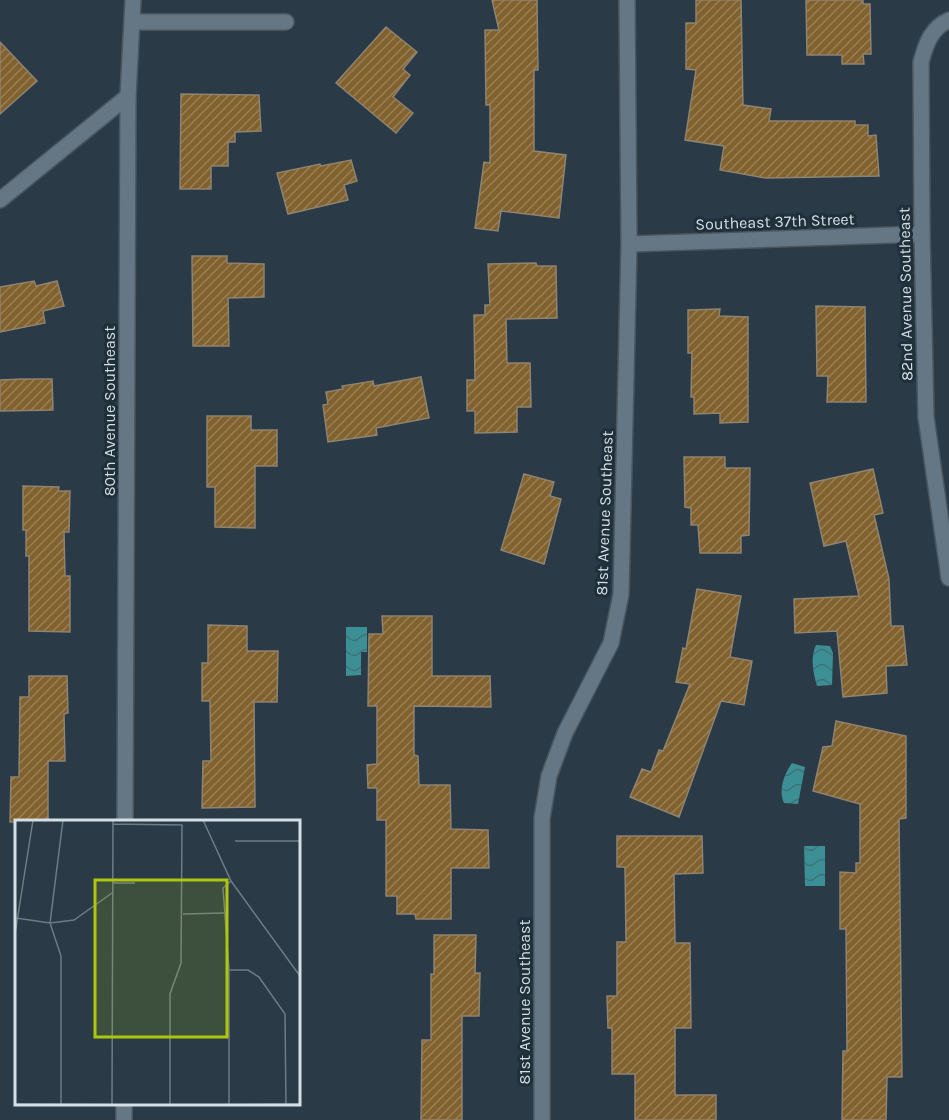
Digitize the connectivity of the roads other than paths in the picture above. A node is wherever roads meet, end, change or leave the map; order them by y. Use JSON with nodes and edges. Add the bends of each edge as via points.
{"nodes":[{"id":1,"x":133,"y":0,"type":"edge"},
{"id":2,"x":627,"y":0,"type":"edge"},
{"id":3,"x":949,"y":20,"type":"edge"},
{"id":4,"x":133,"y":22,"type":"junction"},
{"id":5,"x":286,"y":22,"type":"dead end"},
{"id":6,"x":128,"y":96,"type":"junction"},
{"id":7,"x":0,"y":200,"type":"edge"},
{"id":8,"x":922,"y":234,"type":"junction"},
{"id":9,"x":629,"y":244,"type":"junction"},
{"id":10,"x":949,"y":578,"type":"edge"},
{"id":11,"x":125,"y":820,"type":"edge"},
{"id":12,"x":542,"y":1120,"type":"edge"}],
"edges":[{"from":1,"to":4,"type":"street","name":"80th Avenue Southeast"},
{"from":2,"to":9,"type":"street","name":"81st Avenue Southeast"},
{"from":3,"to":8,"type":"street","name":"82nd Avenue Southeast","via":[[928,38],[921,62]]},
{"from":4,"to":5,"type":"street"},
{"from":4,"to":6,"type":"street","name":"80th Avenue Southeast"},
{"from":6,"to":7,"type":"street"},
{"from":6,"to":11,"type":"street","name":"80th Avenue Southeast"},
{"from":8,"to":9,"type":"street","name":"Southeast 37th Street"},
{"from":8,"to":10,"type":"street","name":"82nd Avenue Southeast","via":[[926,417]]},
{"from":9,"to":12,"type":"street","name":"81st Avenue Southeast","via":[[621,594],[611,643],[565,733],[549,776],[542,818]]}]}
